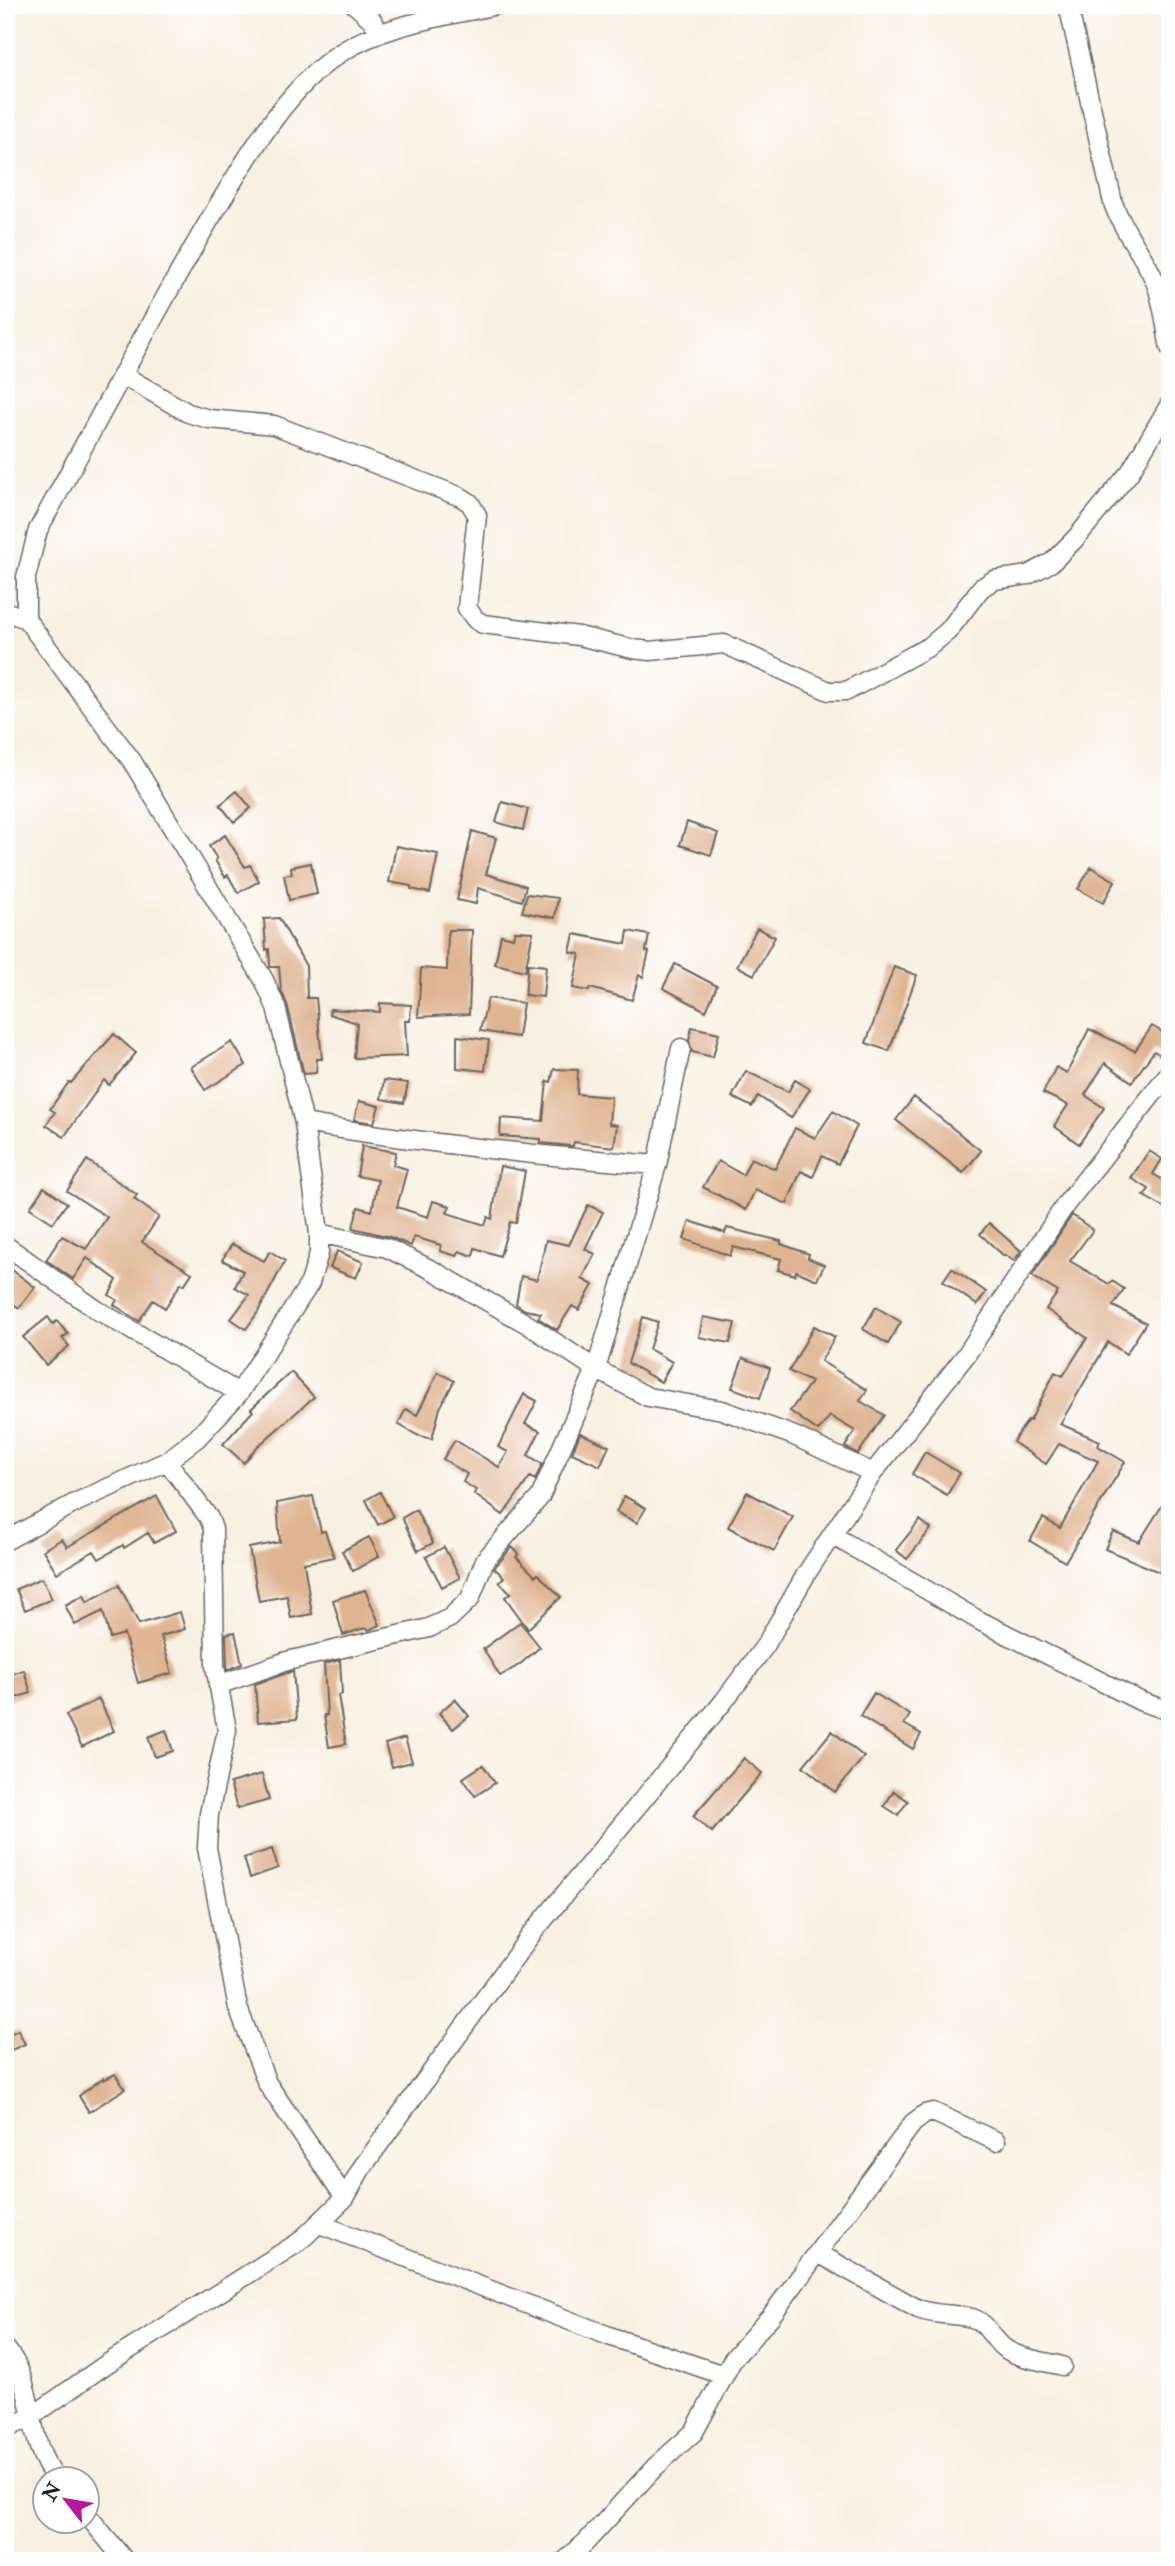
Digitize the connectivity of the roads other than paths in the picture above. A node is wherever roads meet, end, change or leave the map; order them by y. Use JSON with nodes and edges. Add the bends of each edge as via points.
{"nodes":[{"id":1,"x":355,"y":5,"type":"edge"},
{"id":2,"x":496,"y":5,"type":"edge"},
{"id":3,"x":1068,"y":5,"type":"edge"},
{"id":4,"x":380,"y":33,"type":"junction"},
{"id":5,"x":1170,"y":348,"type":"edge"},
{"id":6,"x":122,"y":375,"type":"junction"},
{"id":7,"x":1170,"y":404,"type":"edge"},
{"id":8,"x":5,"y":611,"type":"edge"},
{"id":9,"x":26,"y":619,"type":"junction"},
{"id":10,"x":681,"y":1048,"type":"dead end"},
{"id":11,"x":1170,"y":1072,"type":"edge"},
{"id":12,"x":304,"y":1123,"type":"junction"},
{"id":13,"x":657,"y":1165,"type":"junction"},
{"id":14,"x":319,"y":1233,"type":"junction"},
{"id":15,"x":5,"y":1245,"type":"edge"},
{"id":16,"x":596,"y":1369,"type":"junction"},
{"id":17,"x":239,"y":1393,"type":"junction"},
{"id":18,"x":167,"y":1461,"type":"junction"},
{"id":19,"x":873,"y":1473,"type":"junction"},
{"id":20,"x":832,"y":1535,"type":"junction"},
{"id":21,"x":5,"y":1541,"type":"edge"},
{"id":22,"x":218,"y":1685,"type":"junction"},
{"id":23,"x":1170,"y":1711,"type":"edge"},
{"id":24,"x":996,"y":2141,"type":"dead end"},
{"id":25,"x":345,"y":2198,"type":"junction"},
{"id":26,"x":320,"y":2224,"type":"junction"},
{"id":27,"x":818,"y":2253,"type":"junction"},
{"id":28,"x":5,"y":2348,"type":"edge"},
{"id":29,"x":1062,"y":2366,"type":"dead end"},
{"id":30,"x":723,"y":2375,"type":"junction"},
{"id":31,"x":31,"y":2417,"type":"junction"},
{"id":32,"x":5,"y":2429,"type":"edge"},
{"id":33,"x":46,"y":2464,"type":"edge"},
{"id":34,"x":102,"y":2533,"type":"edge"},
{"id":35,"x":125,"y":2561,"type":"edge"},
{"id":36,"x":565,"y":2561,"type":"edge"}],
"edges":[{"from":1,"to":4,"type":"street"},
{"from":2,"to":4,"type":"street"},
{"from":3,"to":5,"type":"street","via":[[1113,203],[1155,281]]},
{"from":4,"to":6,"type":"street","via":[[340,53],[313,75],[254,147]]},
{"from":6,"to":7,"type":"street","via":[[188,413],[274,425],[470,503],[477,515],[467,608],[483,624],[650,651],[724,644],[829,691],[847,691],[930,646],[994,580],[1028,575],[1052,562],[1130,472]]},
{"from":6,"to":9,"type":"street","via":[[38,530],[26,577]]},
{"from":8,"to":9,"type":"street"},
{"from":9,"to":12,"type":"street","via":[[132,761],[264,980],[276,1007]]},
{"from":10,"to":13,"type":"street"},
{"from":11,"to":19,"type":"street","via":[[1066,1204],[966,1355]]},
{"from":12,"to":13,"type":"street","via":[[391,1138]]},
{"from":12,"to":14,"type":"street"},
{"from":13,"to":16,"type":"street"},
{"from":14,"to":16,"type":"street","via":[[387,1248],[434,1270]]},
{"from":14,"to":17,"type":"street","via":[[319,1254],[310,1283]]},
{"from":15,"to":17,"type":"street","via":[[97,1310]]},
{"from":16,"to":19,"type":"street","via":[[648,1397],[722,1410],[792,1435]]},
{"from":16,"to":22,"type":"street","via":[[540,1497],[485,1560],[470,1599],[450,1618],[429,1628],[287,1661]]},
{"from":17,"to":18,"type":"street","via":[[198,1438]]},
{"from":18,"to":21,"type":"street"},
{"from":18,"to":22,"type":"street","via":[[213,1529]]},
{"from":19,"to":20,"type":"street"},
{"from":20,"to":23,"type":"street","via":[[980,1621],[1142,1702]]},
{"from":20,"to":25,"type":"street","via":[[765,1646],[530,1936],[361,2169]]},
{"from":22,"to":25,"type":"street","via":[[227,1730],[209,1815],[207,1848],[238,2008],[267,2083]]},
{"from":24,"to":27,"type":"street","via":[[933,2112],[925,2114],[913,2123]]},
{"from":25,"to":26,"type":"street"},
{"from":26,"to":30,"type":"street","via":[[608,2336]]},
{"from":26,"to":31,"type":"street"},
{"from":27,"to":29,"type":"street","via":[[928,2314],[972,2318],[1009,2351]]},
{"from":27,"to":30,"type":"street"},
{"from":28,"to":31,"type":"street","via":[[24,2378]]},
{"from":30,"to":36,"type":"street","via":[[694,2432],[654,2467]]},
{"from":31,"to":32,"type":"street"},
{"from":31,"to":33,"type":"street"},
{"from":34,"to":35,"type":"street"}]}
